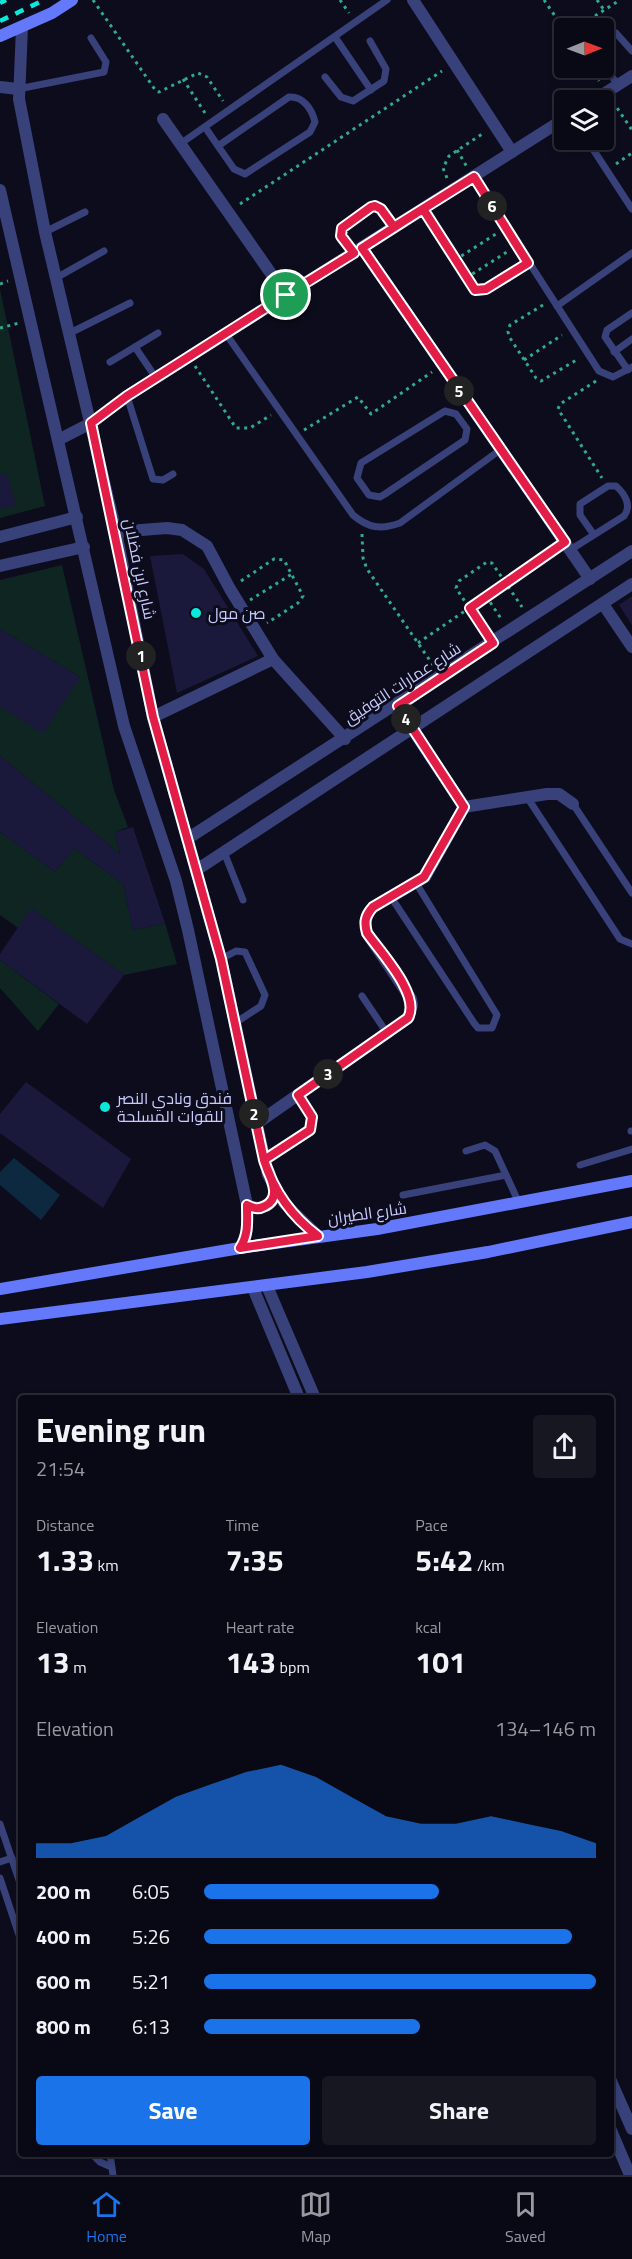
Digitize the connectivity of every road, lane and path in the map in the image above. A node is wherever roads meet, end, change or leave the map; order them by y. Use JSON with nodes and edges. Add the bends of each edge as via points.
{"nodes":[{"id":1,"x":72,"y":0,"type":"edge"},
{"id":2,"x":93,"y":0,"type":"edge"},
{"id":3,"x":340,"y":0,"type":"edge"},
{"id":4,"x":387,"y":0,"type":"edge"},
{"id":5,"x":413,"y":0,"type":"edge"},
{"id":6,"x":544,"y":0,"type":"edge"},
{"id":7,"x":597,"y":0,"type":"edge"},
{"id":8,"x":620,"y":0,"type":"edge"},
{"id":9,"x":604,"y":10,"type":"junction"},
{"id":10,"x":556,"y":18,"type":"edge"},
{"id":11,"x":592,"y":18,"type":"edge"},
{"id":12,"x":355,"y":22,"type":"junction"},
{"id":13,"x":22,"y":27,"type":"junction"},
{"id":14,"x":614,"y":33,"type":"edge"},
{"id":15,"x":0,"y":36,"type":"edge"},
{"id":16,"x":334,"y":37,"type":"junction"},
{"id":17,"x":91,"y":38,"type":"dead end"},
{"id":18,"x":370,"y":41,"type":"dead end"},
{"id":19,"x":632,"y":51,"type":"edge"},
{"id":20,"x":454,"y":64,"type":"junction"},
{"id":21,"x":325,"y":76,"type":"dead end"},
{"id":22,"x":632,"y":76,"type":"edge"},
{"id":23,"x":613,"y":78,"type":"edge"},
{"id":24,"x":183,"y":80,"type":"junction"},
{"id":25,"x":618,"y":85,"type":"junction"},
{"id":26,"x":0,"y":87,"type":"edge"},
{"id":27,"x":18,"y":89,"type":"junction"},
{"id":28,"x":371,"y":90,"type":"junction"},
{"id":29,"x":610,"y":90,"type":"edge"},
{"id":30,"x":229,"y":110,"type":"junction"},
{"id":31,"x":163,"y":119,"type":"dead end"},
{"id":32,"x":208,"y":125,"type":"junction"},
{"id":33,"x":554,"y":125,"type":"edge"},
{"id":34,"x":494,"y":126,"type":"junction"},
{"id":35,"x":180,"y":144,"type":"junction"},
{"id":36,"x":218,"y":146,"type":"junction"},
{"id":37,"x":593,"y":150,"type":"edge"},
{"id":38,"x":512,"y":152,"type":"junction"},
{"id":39,"x":632,"y":153,"type":"edge"},
{"id":40,"x":606,"y":170,"type":"junction"},
{"id":41,"x":474,"y":177,"type":"junction"},
{"id":42,"x":454,"y":189,"type":"junction"},
{"id":43,"x":0,"y":190,"type":"edge"},
{"id":44,"x":423,"y":209,"type":"junction"},
{"id":45,"x":632,"y":209,"type":"edge"},
{"id":46,"x":86,"y":212,"type":"dead end"},
{"id":47,"x":228,"y":212,"type":"junction"},
{"id":48,"x":394,"y":227,"type":"junction"},
{"id":49,"x":505,"y":227,"type":"junction"},
{"id":50,"x":45,"y":232,"type":"junction"},
{"id":51,"x":517,"y":246,"type":"junction"},
{"id":52,"x":358,"y":250,"type":"junction"},
{"id":53,"x":104,"y":251,"type":"dead end"},
{"id":54,"x":632,"y":253,"type":"edge"},
{"id":55,"x":454,"y":260,"type":"junction"},
{"id":56,"x":528,"y":263,"type":"junction"},
{"id":57,"x":56,"y":278,"type":"junction"},
{"id":58,"x":466,"y":278,"type":"junction"},
{"id":59,"x":286,"y":295,"type":"junction"},
{"id":60,"x":552,"y":299,"type":"junction"},
{"id":61,"x":130,"y":303,"type":"dead end"},
{"id":62,"x":557,"y":306,"type":"junction"},
{"id":63,"x":632,"y":312,"type":"edge"},
{"id":64,"x":571,"y":329,"type":"junction"},
{"id":65,"x":158,"y":333,"type":"dead end"},
{"id":66,"x":68,"y":334,"type":"junction"},
{"id":67,"x":226,"y":334,"type":"junction"},
{"id":68,"x":632,"y":339,"type":"edge"},
{"id":69,"x":135,"y":347,"type":"junction"},
{"id":70,"x":614,"y":352,"type":"junction"},
{"id":71,"x":587,"y":353,"type":"junction"},
{"id":72,"x":189,"y":357,"type":"junction"},
{"id":73,"x":524,"y":360,"type":"junction"},
{"id":74,"x":110,"y":362,"type":"dead end"},
{"id":75,"x":441,"y":366,"type":"junction"},
{"id":76,"x":630,"y":369,"type":"edge"},
{"id":77,"x":605,"y":375,"type":"junction"},
{"id":78,"x":156,"y":378,"type":"junction"},
{"id":79,"x":127,"y":396,"type":"junction"},
{"id":80,"x":278,"y":411,"type":"junction"},
{"id":81,"x":474,"y":412,"type":"junction"},
{"id":82,"x":461,"y":421,"type":"junction"},
{"id":83,"x":91,"y":423,"type":"junction"},
{"id":84,"x":296,"y":436,"type":"junction"},
{"id":85,"x":60,"y":439,"type":"junction"},
{"id":86,"x":500,"y":450,"type":"junction"},
{"id":87,"x":173,"y":474,"type":"dead end"},
{"id":88,"x":608,"y":486,"type":"junction"},
{"id":89,"x":77,"y":517,"type":"junction"},
{"id":90,"x":363,"y":523,"type":"junction"},
{"id":91,"x":116,"y":532,"type":"junction"},
{"id":92,"x":594,"y":535,"type":"junction"},
{"id":93,"x":0,"y":537,"type":"edge"},
{"id":94,"x":568,"y":546,"type":"junction"},
{"id":95,"x":84,"y":547,"type":"junction"},
{"id":96,"x":632,"y":551,"type":"edge"},
{"id":97,"x":0,"y":566,"type":"edge"},
{"id":98,"x":292,"y":574,"type":"junction"},
{"id":99,"x":590,"y":579,"type":"junction"},
{"id":100,"x":506,"y":583,"type":"junction"},
{"id":101,"x":632,"y":584,"type":"edge"},
{"id":102,"x":230,"y":589,"type":"junction"},
{"id":103,"x":486,"y":597,"type":"junction"},
{"id":104,"x":603,"y":604,"type":"junction"},
{"id":105,"x":241,"y":606,"type":"junction"},
{"id":106,"x":470,"y":608,"type":"junction"},
{"id":107,"x":530,"y":619,"type":"junction"},
{"id":108,"x":255,"y":630,"type":"junction"},
{"id":109,"x":510,"y":631,"type":"junction"},
{"id":110,"x":418,"y":643,"type":"junction"},
{"id":111,"x":493,"y":643,"type":"junction"},
{"id":112,"x":632,"y":647,"type":"edge"},
{"id":113,"x":273,"y":659,"type":"junction"},
{"id":114,"x":442,"y":677,"type":"junction"},
{"id":115,"x":398,"y":706,"type":"junction"},
{"id":116,"x":153,"y":717,"type":"junction"},
{"id":117,"x":412,"y":728,"type":"junction"},
{"id":118,"x":345,"y":739,"type":"junction"},
{"id":119,"x":528,"y":797,"type":"junction"},
{"id":120,"x":573,"y":804,"type":"joint"},
{"id":121,"x":464,"y":807,"type":"junction"},
{"id":122,"x":188,"y":839,"type":"junction"},
{"id":123,"x":224,"y":852,"type":"junction"},
{"id":124,"x":198,"y":869,"type":"junction"},
{"id":125,"x":416,"y":883,"type":"junction"},
{"id":126,"x":632,"y":893,"type":"edge"},
{"id":127,"x":391,"y":897,"type":"junction"},
{"id":128,"x":243,"y":900,"type":"dead end"},
{"id":129,"x":632,"y":944,"type":"edge"},
{"id":130,"x":221,"y":959,"type":"junction"},
{"id":131,"x":362,"y":996,"type":"dead end"},
{"id":132,"x":235,"y":1023,"type":"junction"},
{"id":133,"x":387,"y":1033,"type":"junction"},
{"id":134,"x":298,"y":1095,"type":"junction"},
{"id":135,"x":256,"y":1124,"type":"junction"},
{"id":136,"x":632,"y":1149,"type":"edge"},
{"id":137,"x":466,"y":1151,"type":"dead end"},
{"id":138,"x":264,"y":1160,"type":"junction"},
{"id":139,"x":580,"y":1165,"type":"dead end"},
{"id":140,"x":506,"y":1175,"type":"junction"},
{"id":141,"x":632,"y":1181,"type":"edge"},
{"id":142,"x":275,"y":1190,"type":"junction"},
{"id":143,"x":403,"y":1195,"type":"dead end"},
{"id":144,"x":519,"y":1203,"type":"junction"},
{"id":145,"x":247,"y":1205,"type":"junction"},
{"id":146,"x":632,"y":1222,"type":"edge"},
{"id":147,"x":318,"y":1236,"type":"junction"},
{"id":148,"x":240,"y":1248,"type":"junction"},
{"id":149,"x":267,"y":1286,"type":"junction"},
{"id":150,"x":253,"y":1288,"type":"junction"},
{"id":151,"x":0,"y":1289,"type":"edge"},
{"id":152,"x":0,"y":1319,"type":"edge"},
{"id":153,"x":301,"y":1365,"type":"junction"},
{"id":154,"x":286,"y":1369,"type":"junction"},
{"id":155,"x":298,"y":1395,"type":"edge"},
{"id":156,"x":314,"y":1395,"type":"edge"},
{"id":157,"x":0,"y":1824,"type":"edge"},
{"id":158,"x":12,"y":1858,"type":"junction"},
{"id":159,"x":0,"y":1862,"type":"edge"},
{"id":160,"x":18,"y":1877,"type":"edge"},
{"id":161,"x":0,"y":1878,"type":"edge"},
{"id":162,"x":18,"y":1932,"type":"edge"},
{"id":163,"x":614,"y":2088,"type":"edge"},
{"id":164,"x":632,"y":2130,"type":"edge"},
{"id":165,"x":614,"y":2137,"type":"edge"},
{"id":166,"x":95,"y":2157,"type":"edge"},
{"id":167,"x":110,"y":2157,"type":"edge"},
{"id":168,"x":109,"y":2166,"type":"junction"},
{"id":169,"x":113,"y":2175,"type":"edge"},
{"id":170,"x":630,"y":2175,"type":"edge"}],
"edges":[{"from":1,"to":13,"type":"main road"},
{"from":2,"to":24,"type":"path","via":[[156,91]]},
{"from":3,"to":12,"type":"path"},
{"from":4,"to":12,"type":"lane"},
{"from":5,"to":20,"type":"street"},
{"from":6,"to":10,"type":"path"},
{"from":7,"to":9,"type":"path"},
{"from":8,"to":9,"type":"path"},
{"from":9,"to":11,"type":"path"},
{"from":12,"to":16,"type":"lane"},
{"from":13,"to":15,"type":"main road"},
{"from":13,"to":27,"type":"street","name":"شارع ابن فضلان"},
{"from":14,"to":19,"type":"lane"},
{"from":16,"to":28,"type":"lane"},
{"from":16,"to":30,"type":"lane"},
{"from":17,"to":27,"type":"lane","via":[[106,62],[104,72]]},
{"from":18,"to":28,"type":"lane","via":[[386,69],[384,81]]},
{"from":20,"to":34,"type":"street"},
{"from":20,"to":47,"type":"path"},
{"from":21,"to":28,"type":"lane","via":[[347,100],[359,99]]},
{"from":22,"to":25,"type":"street"},
{"from":23,"to":25,"type":"lane"},
{"from":24,"to":30,"type":"path","via":[[192,74],[203,74]]},
{"from":24,"to":32,"type":"path"},
{"from":25,"to":29,"type":"street"},
{"from":26,"to":27,"type":"street"},
{"from":27,"to":50,"type":"street","name":"شارع ابن فضلان"},
{"from":30,"to":32,"type":"lane"},
{"from":31,"to":35,"type":"street"},
{"from":32,"to":35,"type":"lane"},
{"from":32,"to":36,"type":"lane"},
{"from":33,"to":38,"type":"street"},
{"from":34,"to":38,"type":"street"},
{"from":34,"to":42,"type":"path","via":[[445,161],[444,174]]},
{"from":35,"to":47,"type":"street"},
{"from":36,"to":36,"type":"lane","via":[[234,169],[245,174],[310,132],[315,122],[304,102],[289,98]]},
{"from":37,"to":40,"type":"lane"},
{"from":38,"to":41,"type":"street"},
{"from":39,"to":40,"type":"path"},
{"from":40,"to":45,"type":"lane"},
{"from":41,"to":42,"type":"street"},
{"from":41,"to":49,"type":"lane"},
{"from":42,"to":44,"type":"street"},
{"from":43,"to":85,"type":"street"},
{"from":44,"to":48,"type":"street"},
{"from":44,"to":55,"type":"path"},
{"from":46,"to":50,"type":"lane"},
{"from":47,"to":59,"type":"street"},
{"from":48,"to":52,"type":"street"},
{"from":48,"to":52,"type":"path","via":[[381,209],[371,207],[342,228],[341,236]]},
{"from":49,"to":51,"type":"lane"},
{"from":49,"to":55,"type":"path"},
{"from":50,"to":57,"type":"street","name":"شارع ابن فضلان"},
{"from":51,"to":56,"type":"lane"},
{"from":51,"to":58,"type":"path"},
{"from":52,"to":59,"type":"street"},
{"from":52,"to":75,"type":"street"},
{"from":53,"to":57,"type":"lane"},
{"from":54,"to":62,"type":"lane"},
{"from":55,"to":58,"type":"path"},
{"from":56,"to":58,"type":"path","via":[[480,291],[471,287]]},
{"from":56,"to":60,"type":"lane"},
{"from":57,"to":66,"type":"street","name":"شارع ابن فضلان"},
{"from":59,"to":67,"type":"street"},
{"from":60,"to":62,"type":"lane"},
{"from":60,"to":73,"type":"path","via":[[510,325],[510,338]]},
{"from":61,"to":66,"type":"lane"},
{"from":62,"to":64,"type":"lane"},
{"from":63,"to":70,"type":"lane","via":[[605,333]]},
{"from":64,"to":71,"type":"lane"},
{"from":64,"to":73,"type":"path"},
{"from":65,"to":69,"type":"lane"},
{"from":66,"to":83,"type":"street","name":"شارع ابن فضلان"},
{"from":67,"to":72,"type":"street"},
{"from":67,"to":80,"type":"lane"},
{"from":68,"to":70,"type":"lane"},
{"from":69,"to":74,"type":"lane"},
{"from":69,"to":78,"type":"lane"},
{"from":70,"to":76,"type":"lane"},
{"from":71,"to":73,"type":"path","via":[[541,381]]},
{"from":71,"to":77,"type":"lane"},
{"from":72,"to":78,"type":"street"},
{"from":72,"to":80,"type":"path","via":[[236,428],[250,428]]},
{"from":75,"to":81,"type":"street"},
{"from":75,"to":84,"type":"path","via":[[371,414],[358,397]]},
{"from":76,"to":77,"type":"lane","via":[[613,377]]},
{"from":77,"to":88,"type":"path","via":[[558,409]]},
{"from":78,"to":79,"type":"street"},
{"from":79,"to":83,"type":"street"},
{"from":79,"to":87,"type":"lane","via":[[153,478],[163,480]]},
{"from":80,"to":84,"type":"lane"},
{"from":81,"to":82,"type":"lane"},
{"from":81,"to":86,"type":"street"},
{"from":82,"to":82,"type":"lane","via":[[451,411],[439,413],[361,463],[357,478],[369,495],[380,497],[460,444],[467,435]]},
{"from":83,"to":85,"type":"street"},
{"from":83,"to":91,"type":"street","name":"شارع ابن فضلان"},
{"from":84,"to":90,"type":"lane","via":[[353,515]]},
{"from":85,"to":89,"type":"street"},
{"from":86,"to":90,"type":"lane","via":[[400,523],[381,528]]},
{"from":86,"to":94,"type":"street"},
{"from":88,"to":92,"type":"lane","via":[[579,508]]},
{"from":88,"to":92,"type":"lane","via":[[620,489],[629,508],[624,516]]},
{"from":89,"to":93,"type":"street"},
{"from":89,"to":95,"type":"street"},
{"from":90,"to":110,"type":"path","via":[[361,546],[367,569]]},
{"from":91,"to":102,"type":"street","via":[[167,528],[195,536],[207,546]]},
{"from":91,"to":116,"type":"street","name":"شارع ابن فضلان"},
{"from":92,"to":94,"type":"lane"},
{"from":94,"to":99,"type":"street"},
{"from":94,"to":100,"type":"path"},
{"from":95,"to":97,"type":"street"},
{"from":95,"to":145,"type":"street","via":[[124,726],[176,881]]},
{"from":96,"to":99,"type":"street","name":"شارع عمارات التوفيق"},
{"from":98,"to":102,"type":"path","via":[[284,560],[277,558]]},
{"from":98,"to":105,"type":"path"},
{"from":98,"to":108,"type":"path","via":[[302,591],[302,600]]},
{"from":99,"to":107,"type":"street","name":"شارع عمارات التوفيق"},
{"from":100,"to":103,"type":"path"},
{"from":100,"to":106,"type":"path","via":[[495,566],[487,562],[459,581],[456,588]]},
{"from":100,"to":107,"type":"path"},
{"from":101,"to":104,"type":"street"},
{"from":102,"to":105,"type":"street"},
{"from":103,"to":106,"type":"path"},
{"from":103,"to":109,"type":"path"},
{"from":104,"to":112,"type":"street"},
{"from":104,"to":117,"type":"street"},
{"from":105,"to":108,"type":"street"},
{"from":106,"to":110,"type":"path"},
{"from":106,"to":111,"type":"path"},
{"from":107,"to":109,"type":"street","name":"شارع عمارات التوفيق"},
{"from":108,"to":113,"type":"street"},
{"from":109,"to":111,"type":"street","name":"شارع عمارات التوفيق"},
{"from":110,"to":114,"type":"path"},
{"from":111,"to":114,"type":"street","name":"شارع عمارات التوفيق"},
{"from":113,"to":116,"type":"street"},
{"from":113,"to":118,"type":"street"},
{"from":114,"to":115,"type":"street","name":"شارع عمارات التوفيق"},
{"from":115,"to":117,"type":"street"},
{"from":115,"to":118,"type":"street","name":"شارع عمارات التوفيق"},
{"from":116,"to":122,"type":"street","name":"شارع ابن فضلان"},
{"from":117,"to":121,"type":"street"},
{"from":117,"to":123,"type":"street"},
{"from":118,"to":122,"type":"street","name":"شارع عمارات التوفيق"},
{"from":119,"to":120,"type":"street","via":[[559,794]]},
{"from":119,"to":121,"type":"street"},
{"from":119,"to":129,"type":"lane","via":[[620,939]]},
{"from":120,"to":126,"type":"lane"},
{"from":121,"to":125,"type":"street","via":[[432,868]]},
{"from":122,"to":124,"type":"street","name":"شارع ابن فضلان"},
{"from":123,"to":124,"type":"street"},
{"from":123,"to":128,"type":"lane"},
{"from":124,"to":130,"type":"street","name":"شارع ابن فضلان"},
{"from":125,"to":127,"type":"street"},
{"from":125,"to":127,"type":"lane","via":[[497,1015],[492,1028],[478,1028],[474,1023]]},
{"from":127,"to":133,"type":"street","via":[[373,907],[364,924],[411,999],[408,1018]]},
{"from":130,"to":132,"type":"street","name":"شارع ابن فضلان"},
{"from":130,"to":132,"type":"lane","via":[[236,951],[245,952],[265,996],[261,1006]]},
{"from":131,"to":133,"type":"lane"},
{"from":132,"to":135,"type":"street","name":"شارع ابن فضلان"},
{"from":133,"to":134,"type":"street"},
{"from":134,"to":135,"type":"street"},
{"from":134,"to":138,"type":"lane","via":[[312,1117],[310,1130]]},
{"from":135,"to":138,"type":"street","name":"شارع ابن فضلان"},
{"from":136,"to":139,"type":"lane"},
{"from":137,"to":140,"type":"lane","via":[[491,1147]]},
{"from":138,"to":142,"type":"street","name":"شارع ابن فضلان"},
{"from":140,"to":143,"type":"lane"},
{"from":140,"to":144,"type":"lane"},
{"from":141,"to":144,"type":"main road","name":"شارع الطيران"},
{"from":142,"to":145,"type":"street","via":[[266,1206]]},
{"from":142,"to":147,"type":"street","name":"شارع ابن فضلان","via":[[294,1216]]},
{"from":144,"to":147,"type":"main road","name":"شارع الطيران"},
{"from":145,"to":148,"type":"street","via":[[248,1227]]},
{"from":146,"to":149,"type":"main road","via":[[488,1252]]},
{"from":147,"to":148,"type":"main road","name":"شارع الطيران"},
{"from":148,"to":151,"type":"main road","name":"شارع الطيران"},
{"from":149,"to":150,"type":"main road"},
{"from":149,"to":153,"type":"street"},
{"from":150,"to":152,"type":"main road"},
{"from":150,"to":154,"type":"street"},
{"from":153,"to":154,"type":"street"},
{"from":153,"to":156,"type":"street"},
{"from":154,"to":155,"type":"street"},
{"from":157,"to":158,"type":"lane"},
{"from":158,"to":159,"type":"lane"},
{"from":158,"to":160,"type":"lane"},
{"from":161,"to":162,"type":"lane"},
{"from":163,"to":164,"type":"street"},
{"from":165,"to":170,"type":"street"},
{"from":166,"to":168,"type":"lane"},
{"from":167,"to":168,"type":"lane"},
{"from":168,"to":169,"type":"lane"}]}
